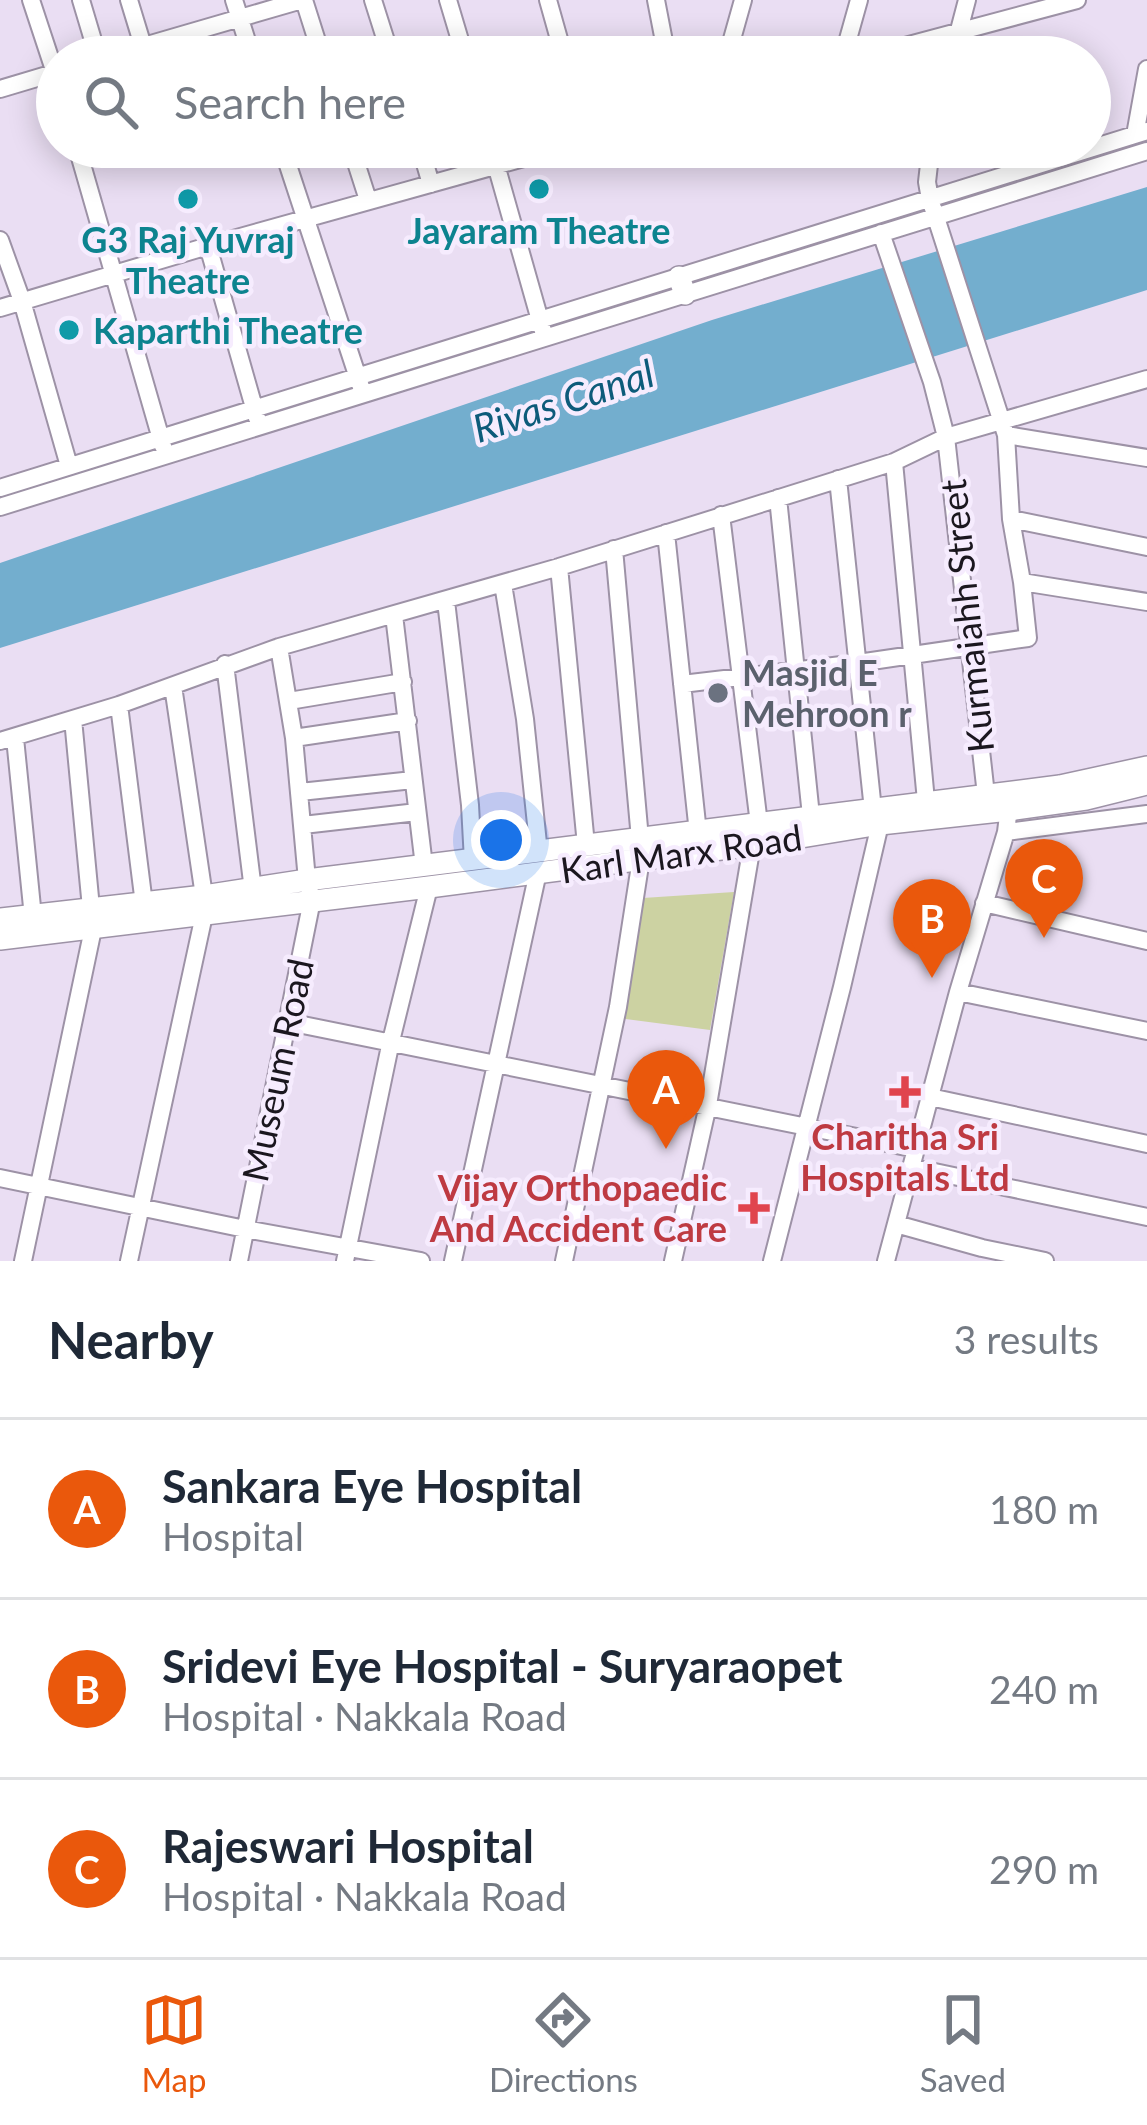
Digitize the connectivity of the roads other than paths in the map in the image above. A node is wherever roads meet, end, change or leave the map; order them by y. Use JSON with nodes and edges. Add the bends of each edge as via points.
{"nodes":[{"id":1,"x":31,"y":0,"type":"edge"},
{"id":2,"x":81,"y":0,"type":"edge"},
{"id":3,"x":129,"y":0,"type":"edge"},
{"id":4,"x":234,"y":0,"type":"edge"},
{"id":5,"x":303,"y":0,"type":"edge"},
{"id":6,"x":374,"y":0,"type":"edge"},
{"id":7,"x":448,"y":0,"type":"edge"},
{"id":8,"x":548,"y":0,"type":"edge"},
{"id":9,"x":656,"y":0,"type":"edge"},
{"id":10,"x":742,"y":0,"type":"edge"},
{"id":11,"x":860,"y":0,"type":"edge"},
{"id":12,"x":967,"y":0,"type":"edge"},
{"id":13,"x":1077,"y":0,"type":"edge"},
{"id":14,"x":239,"y":19,"type":"junction"},
{"id":15,"x":958,"y":30,"type":"junction"},
{"id":16,"x":43,"y":36,"type":"edge"},
{"id":17,"x":94,"y":36,"type":"edge"},
{"id":18,"x":140,"y":36,"type":"edge"},
{"id":19,"x":179,"y":36,"type":"edge"},
{"id":20,"x":245,"y":36,"type":"edge"},
{"id":21,"x":315,"y":36,"type":"edge"},
{"id":22,"x":385,"y":36,"type":"edge"},
{"id":23,"x":459,"y":36,"type":"edge"},
{"id":24,"x":558,"y":36,"type":"edge"},
{"id":25,"x":663,"y":36,"type":"edge"},
{"id":26,"x":733,"y":36,"type":"edge"},
{"id":27,"x":849,"y":36,"type":"edge"},
{"id":28,"x":937,"y":36,"type":"edge"},
{"id":29,"x":957,"y":36,"type":"edge"},
{"id":30,"x":1147,"y":69,"type":"edge"},
{"id":31,"x":36,"y":79,"type":"edge"},
{"id":32,"x":0,"y":89,"type":"edge"},
{"id":33,"x":1141,"y":133,"type":"edge"},
{"id":34,"x":1111,"y":144,"type":"edge"},
{"id":35,"x":1147,"y":151,"type":"edge"},
{"id":36,"x":1111,"y":161,"type":"edge"},
{"id":37,"x":82,"y":168,"type":"edge"},
{"id":38,"x":289,"y":168,"type":"edge"},
{"id":39,"x":358,"y":168,"type":"edge"},
{"id":40,"x":426,"y":168,"type":"edge"},
{"id":41,"x":490,"y":168,"type":"edge"},
{"id":42,"x":498,"y":168,"type":"edge"},
{"id":43,"x":929,"y":168,"type":"edge"},
{"id":44,"x":1044,"y":168,"type":"edge"},
{"id":45,"x":1083,"y":168,"type":"edge"},
{"id":46,"x":431,"y":184,"type":"junction"},
{"id":47,"x":368,"y":200,"type":"junction"},
{"id":48,"x":933,"y":208,"type":"junction"},
{"id":49,"x":306,"y":219,"type":"junction"},
{"id":50,"x":883,"y":238,"type":"junction"},
{"id":51,"x":0,"y":240,"type":"edge"},
{"id":52,"x":208,"y":246,"type":"junction"},
{"id":53,"x":113,"y":274,"type":"junction"},
{"id":54,"x":682,"y":286,"type":"junction"},
{"id":55,"x":22,"y":302,"type":"junction"},
{"id":56,"x":0,"y":308,"type":"edge"},
{"id":57,"x":542,"y":329,"type":"junction"},
{"id":58,"x":1147,"y":379,"type":"edge"},
{"id":59,"x":360,"y":385,"type":"junction"},
{"id":60,"x":257,"y":417,"type":"junction"},
{"id":61,"x":1004,"y":428,"type":"junction"},
{"id":62,"x":946,"y":437,"type":"junction"},
{"id":63,"x":163,"y":447,"type":"junction"},
{"id":64,"x":1147,"y":458,"type":"edge"},
{"id":65,"x":894,"y":462,"type":"junction"},
{"id":66,"x":69,"y":466,"type":"junction"},
{"id":67,"x":838,"y":479,"type":"junction"},
{"id":68,"x":0,"y":488,"type":"edge"},
{"id":69,"x":778,"y":498,"type":"junction"},
{"id":70,"x":0,"y":507,"type":"edge"},
{"id":71,"x":721,"y":515,"type":"junction"},
{"id":72,"x":1011,"y":519,"type":"junction"},
{"id":73,"x":666,"y":533,"type":"junction"},
{"id":74,"x":1147,"y":547,"type":"edge"},
{"id":75,"x":614,"y":550,"type":"junction"},
{"id":76,"x":559,"y":567,"type":"junction"},
{"id":77,"x":1022,"y":582,"type":"junction"},
{"id":78,"x":503,"y":584,"type":"junction"},
{"id":79,"x":446,"y":601,"type":"junction"},
{"id":80,"x":1147,"y":602,"type":"edge"},
{"id":81,"x":394,"y":616,"type":"junction"},
{"id":82,"x":971,"y":645,"type":"junction"},
{"id":83,"x":278,"y":647,"type":"junction"},
{"id":84,"x":914,"y":656,"type":"junction"},
{"id":85,"x":858,"y":663,"type":"junction"},
{"id":86,"x":225,"y":664,"type":"junction"},
{"id":87,"x":796,"y":671,"type":"junction"},
{"id":88,"x":742,"y":678,"type":"junction"},
{"id":89,"x":403,"y":682,"type":"junction"},
{"id":90,"x":682,"y":684,"type":"junction"},
{"id":91,"x":173,"y":686,"type":"junction"},
{"id":92,"x":289,"y":701,"type":"junction"},
{"id":93,"x":119,"y":705,"type":"junction"},
{"id":94,"x":73,"y":719,"type":"junction"},
{"id":95,"x":408,"y":721,"type":"junction"},
{"id":96,"x":294,"y":738,"type":"junction"},
{"id":97,"x":7,"y":740,"type":"edge"},
{"id":98,"x":1147,"y":767,"type":"edge"},
{"id":99,"x":413,"y":780,"type":"junction"},
{"id":100,"x":1147,"y":784,"type":"edge"},
{"id":101,"x":300,"y":792,"type":"junction"},
{"id":102,"x":986,"y":795,"type":"junction"},
{"id":103,"x":926,"y":801,"type":"junction"},
{"id":104,"x":1009,"y":811,"type":"junction"},
{"id":105,"x":417,"y":812,"type":"junction"},
{"id":106,"x":1147,"y":814,"type":"edge"},
{"id":107,"x":811,"y":816,"type":"junction"},
{"id":108,"x":876,"y":817,"type":"junction"},
{"id":109,"x":303,"y":825,"type":"junction"},
{"id":110,"x":698,"y":833,"type":"junction"},
{"id":111,"x":755,"y":834,"type":"junction"},
{"id":112,"x":586,"y":845,"type":"junction"},
{"id":113,"x":640,"y":849,"type":"junction"},
{"id":114,"x":473,"y":861,"type":"junction"},
{"id":115,"x":539,"y":862,"type":"junction"},
{"id":116,"x":427,"y":876,"type":"junction"},
{"id":117,"x":253,"y":890,"type":"junction"},
{"id":118,"x":310,"y":890,"type":"junction"},
{"id":119,"x":985,"y":903,"type":"junction"},
{"id":120,"x":144,"y":904,"type":"junction"},
{"id":121,"x":204,"y":906,"type":"junction"},
{"id":122,"x":33,"y":917,"type":"junction"},
{"id":123,"x":0,"y":919,"type":"edge"},
{"id":124,"x":93,"y":920,"type":"junction"},
{"id":125,"x":0,"y":939,"type":"edge"},
{"id":126,"x":1147,"y":941,"type":"edge"},
{"id":127,"x":958,"y":992,"type":"junction"},
{"id":128,"x":288,"y":1022,"type":"junction"},
{"id":129,"x":1147,"y":1031,"type":"edge"},
{"id":130,"x":392,"y":1041,"type":"junction"},
{"id":131,"x":499,"y":1063,"type":"junction"},
{"id":132,"x":603,"y":1083,"type":"junction"},
{"id":133,"x":930,"y":1097,"type":"junction"},
{"id":134,"x":708,"y":1105,"type":"junction"},
{"id":135,"x":806,"y":1125,"type":"junction"},
{"id":136,"x":1147,"y":1144,"type":"edge"},
{"id":137,"x":914,"y":1158,"type":"junction"},
{"id":138,"x":0,"y":1178,"type":"edge"},
{"id":139,"x":40,"y":1187,"type":"junction"},
{"id":140,"x":141,"y":1207,"type":"junction"},
{"id":141,"x":1147,"y":1216,"type":"edge"},
{"id":142,"x":896,"y":1224,"type":"junction"},
{"id":143,"x":245,"y":1228,"type":"junction"},
{"id":144,"x":346,"y":1254,"type":"edge"},
{"id":145,"x":23,"y":1261,"type":"edge"},
{"id":146,"x":129,"y":1261,"type":"edge"},
{"id":147,"x":238,"y":1261,"type":"edge"},
{"id":148,"x":421,"y":1261,"type":"edge"},
{"id":149,"x":453,"y":1261,"type":"edge"},
{"id":150,"x":564,"y":1261,"type":"edge"},
{"id":151,"x":673,"y":1261,"type":"edge"},
{"id":152,"x":772,"y":1261,"type":"edge"},
{"id":153,"x":886,"y":1261,"type":"edge"},
{"id":154,"x":1045,"y":1261,"type":"edge"}],
"edges":[{"from":1,"to":16,"type":"street"},
{"from":2,"to":17,"type":"street"},
{"from":3,"to":18,"type":"street"},
{"from":4,"to":14,"type":"street"},
{"from":5,"to":14,"type":"street"},
{"from":5,"to":21,"type":"street"},
{"from":6,"to":22,"type":"street"},
{"from":7,"to":23,"type":"street"},
{"from":8,"to":24,"type":"street"},
{"from":9,"to":25,"type":"street"},
{"from":10,"to":26,"type":"street"},
{"from":11,"to":27,"type":"street"},
{"from":12,"to":15,"type":"street"},
{"from":13,"to":15,"type":"street"},
{"from":14,"to":19,"type":"street"},
{"from":14,"to":20,"type":"street"},
{"from":15,"to":28,"type":"street"},
{"from":15,"to":29,"type":"street"},
{"from":30,"to":33,"type":"street"},
{"from":31,"to":32,"type":"street"},
{"from":33,"to":34,"type":"street"},
{"from":35,"to":36,"type":"street"},
{"from":37,"to":53,"type":"street"},
{"from":38,"to":49,"type":"street"},
{"from":39,"to":47,"type":"street"},
{"from":40,"to":46,"type":"street"},
{"from":41,"to":46,"type":"street"},
{"from":42,"to":57,"type":"street"},
{"from":43,"to":48,"type":"street"},
{"from":44,"to":48,"type":"street"},
{"from":45,"to":48,"type":"street"},
{"from":46,"to":47,"type":"street"},
{"from":47,"to":49,"type":"street"},
{"from":48,"to":50,"type":"street"},
{"from":48,"to":54,"type":"street"},
{"from":48,"to":61,"type":"street"},
{"from":49,"to":52,"type":"street"},
{"from":49,"to":59,"type":"street"},
{"from":50,"to":54,"type":"street"},
{"from":50,"to":62,"type":"street","name":"Kurmaiahh Street"},
{"from":51,"to":55,"type":"street"},
{"from":52,"to":53,"type":"street"},
{"from":52,"to":60,"type":"street"},
{"from":53,"to":55,"type":"street"},
{"from":53,"to":63,"type":"street"},
{"from":54,"to":57,"type":"street"},
{"from":55,"to":56,"type":"street"},
{"from":55,"to":66,"type":"street"},
{"from":57,"to":59,"type":"street"},
{"from":58,"to":61,"type":"street"},
{"from":59,"to":60,"type":"street"},
{"from":60,"to":63,"type":"street"},
{"from":61,"to":62,"type":"street"},
{"from":61,"to":64,"type":"street"},
{"from":61,"to":72,"type":"street"},
{"from":62,"to":65,"type":"street"},
{"from":62,"to":82,"type":"street","name":"Kurmaiahh Street"},
{"from":63,"to":66,"type":"street"},
{"from":63,"to":70,"type":"street"},
{"from":65,"to":67,"type":"street"},
{"from":65,"to":84,"type":"street"},
{"from":66,"to":68,"type":"street"},
{"from":67,"to":69,"type":"street"},
{"from":67,"to":85,"type":"street"},
{"from":69,"to":71,"type":"street"},
{"from":69,"to":87,"type":"street"},
{"from":71,"to":73,"type":"street"},
{"from":71,"to":88,"type":"street"},
{"from":72,"to":74,"type":"street"},
{"from":72,"to":77,"type":"street"},
{"from":73,"to":75,"type":"street"},
{"from":73,"to":90,"type":"street"},
{"from":75,"to":76,"type":"street"},
{"from":75,"to":113,"type":"street"},
{"from":76,"to":78,"type":"street"},
{"from":76,"to":112,"type":"street"},
{"from":77,"to":80,"type":"street"},
{"from":77,"to":82,"type":"street","via":[[1028,638]]},
{"from":78,"to":79,"type":"street"},
{"from":78,"to":115,"type":"street"},
{"from":79,"to":81,"type":"street"},
{"from":79,"to":114,"type":"street"},
{"from":81,"to":83,"type":"street"},
{"from":81,"to":89,"type":"street"},
{"from":82,"to":84,"type":"street"},
{"from":82,"to":102,"type":"street","name":"Kurmaiahh Street"},
{"from":83,"to":86,"type":"street"},
{"from":83,"to":92,"type":"street","name":"Museum Road"},
{"from":84,"to":85,"type":"street"},
{"from":84,"to":103,"type":"street"},
{"from":85,"to":87,"type":"street"},
{"from":85,"to":108,"type":"street"},
{"from":86,"to":91,"type":"street"},
{"from":86,"to":117,"type":"street"},
{"from":87,"to":88,"type":"street"},
{"from":87,"to":107,"type":"street"},
{"from":88,"to":90,"type":"street"},
{"from":88,"to":111,"type":"street"},
{"from":89,"to":92,"type":"street"},
{"from":89,"to":95,"type":"street"},
{"from":90,"to":110,"type":"street"},
{"from":91,"to":93,"type":"street"},
{"from":91,"to":121,"type":"street"},
{"from":92,"to":96,"type":"street","name":"Museum Road"},
{"from":93,"to":94,"type":"street"},
{"from":93,"to":120,"type":"street"},
{"from":94,"to":97,"type":"street"},
{"from":94,"to":124,"type":"street"},
{"from":95,"to":96,"type":"street"},
{"from":95,"to":99,"type":"street"},
{"from":96,"to":101,"type":"street","name":"Museum Road"},
{"from":97,"to":122,"type":"street"},
{"from":98,"to":104,"type":"main road","name":"Karl Marx Road","via":[[1060,786]]},
{"from":99,"to":101,"type":"street"},
{"from":99,"to":105,"type":"street"},
{"from":100,"to":104,"type":"main road","name":"Karl Marx Road"},
{"from":101,"to":109,"type":"street","name":"Museum Road"},
{"from":102,"to":103,"type":"main road","name":"Karl Marx Road"},
{"from":102,"to":104,"type":"main road","name":"Karl Marx Road"},
{"from":103,"to":108,"type":"main road","name":"Karl Marx Road"},
{"from":104,"to":106,"type":"street"},
{"from":104,"to":108,"type":"main road","name":"Karl Marx Road"},
{"from":104,"to":119,"type":"street"},
{"from":105,"to":109,"type":"street"},
{"from":105,"to":116,"type":"street"},
{"from":107,"to":108,"type":"main road","name":"Karl Marx Road"},
{"from":107,"to":111,"type":"main road","name":"Karl Marx Road"},
{"from":108,"to":111,"type":"main road","name":"Karl Marx Road"},
{"from":108,"to":135,"type":"street"},
{"from":109,"to":118,"type":"street","name":"Museum Road"},
{"from":110,"to":111,"type":"main road","name":"Karl Marx Road"},
{"from":110,"to":113,"type":"main road","name":"Karl Marx Road"},
{"from":111,"to":113,"type":"main road","name":"Karl Marx Road"},
{"from":111,"to":134,"type":"street"},
{"from":112,"to":113,"type":"main road","name":"Karl Marx Road"},
{"from":112,"to":115,"type":"main road","name":"Karl Marx Road"},
{"from":113,"to":115,"type":"main road","name":"Karl Marx Road"},
{"from":113,"to":132,"type":"street"},
{"from":114,"to":115,"type":"main road","name":"Karl Marx Road"},
{"from":114,"to":116,"type":"main road","name":"Karl Marx Road"},
{"from":115,"to":116,"type":"main road","name":"Karl Marx Road"},
{"from":115,"to":131,"type":"street"},
{"from":116,"to":118,"type":"main road","name":"Karl Marx Road"},
{"from":116,"to":130,"type":"street"},
{"from":117,"to":118,"type":"main road","name":"Karl Marx Road"},
{"from":117,"to":121,"type":"main road","name":"Karl Marx Road"},
{"from":118,"to":121,"type":"main road","name":"Karl Marx Road"},
{"from":118,"to":128,"type":"street","name":"Museum Road"},
{"from":119,"to":126,"type":"street"},
{"from":119,"to":127,"type":"street"},
{"from":120,"to":121,"type":"main road","name":"Karl Marx Road"},
{"from":120,"to":124,"type":"main road","name":"Karl Marx Road"},
{"from":121,"to":124,"type":"main road","name":"Karl Marx Road"},
{"from":121,"to":140,"type":"street"},
{"from":122,"to":123,"type":"main road","name":"Karl Marx Road"},
{"from":122,"to":124,"type":"main road","name":"Karl Marx Road"},
{"from":124,"to":125,"type":"main road","name":"Karl Marx Road"},
{"from":124,"to":139,"type":"street"},
{"from":127,"to":129,"type":"street"},
{"from":127,"to":133,"type":"street"},
{"from":128,"to":130,"type":"street"},
{"from":128,"to":143,"type":"street","name":"Museum Road"},
{"from":130,"to":131,"type":"street"},
{"from":130,"to":144,"type":"street"},
{"from":131,"to":132,"type":"street"},
{"from":131,"to":149,"type":"street"},
{"from":132,"to":134,"type":"street"},
{"from":132,"to":150,"type":"street"},
{"from":133,"to":136,"type":"street"},
{"from":133,"to":137,"type":"street"},
{"from":134,"to":135,"type":"street"},
{"from":134,"to":151,"type":"street"},
{"from":135,"to":137,"type":"street"},
{"from":135,"to":152,"type":"street"},
{"from":137,"to":141,"type":"street"},
{"from":137,"to":142,"type":"street"},
{"from":138,"to":139,"type":"street"},
{"from":139,"to":140,"type":"street"},
{"from":139,"to":145,"type":"street"},
{"from":140,"to":143,"type":"street"},
{"from":140,"to":146,"type":"street"},
{"from":142,"to":153,"type":"street"},
{"from":142,"to":154,"type":"street"},
{"from":143,"to":144,"type":"street"},
{"from":143,"to":147,"type":"street","name":"Museum Road"},
{"from":144,"to":148,"type":"street"}]}
